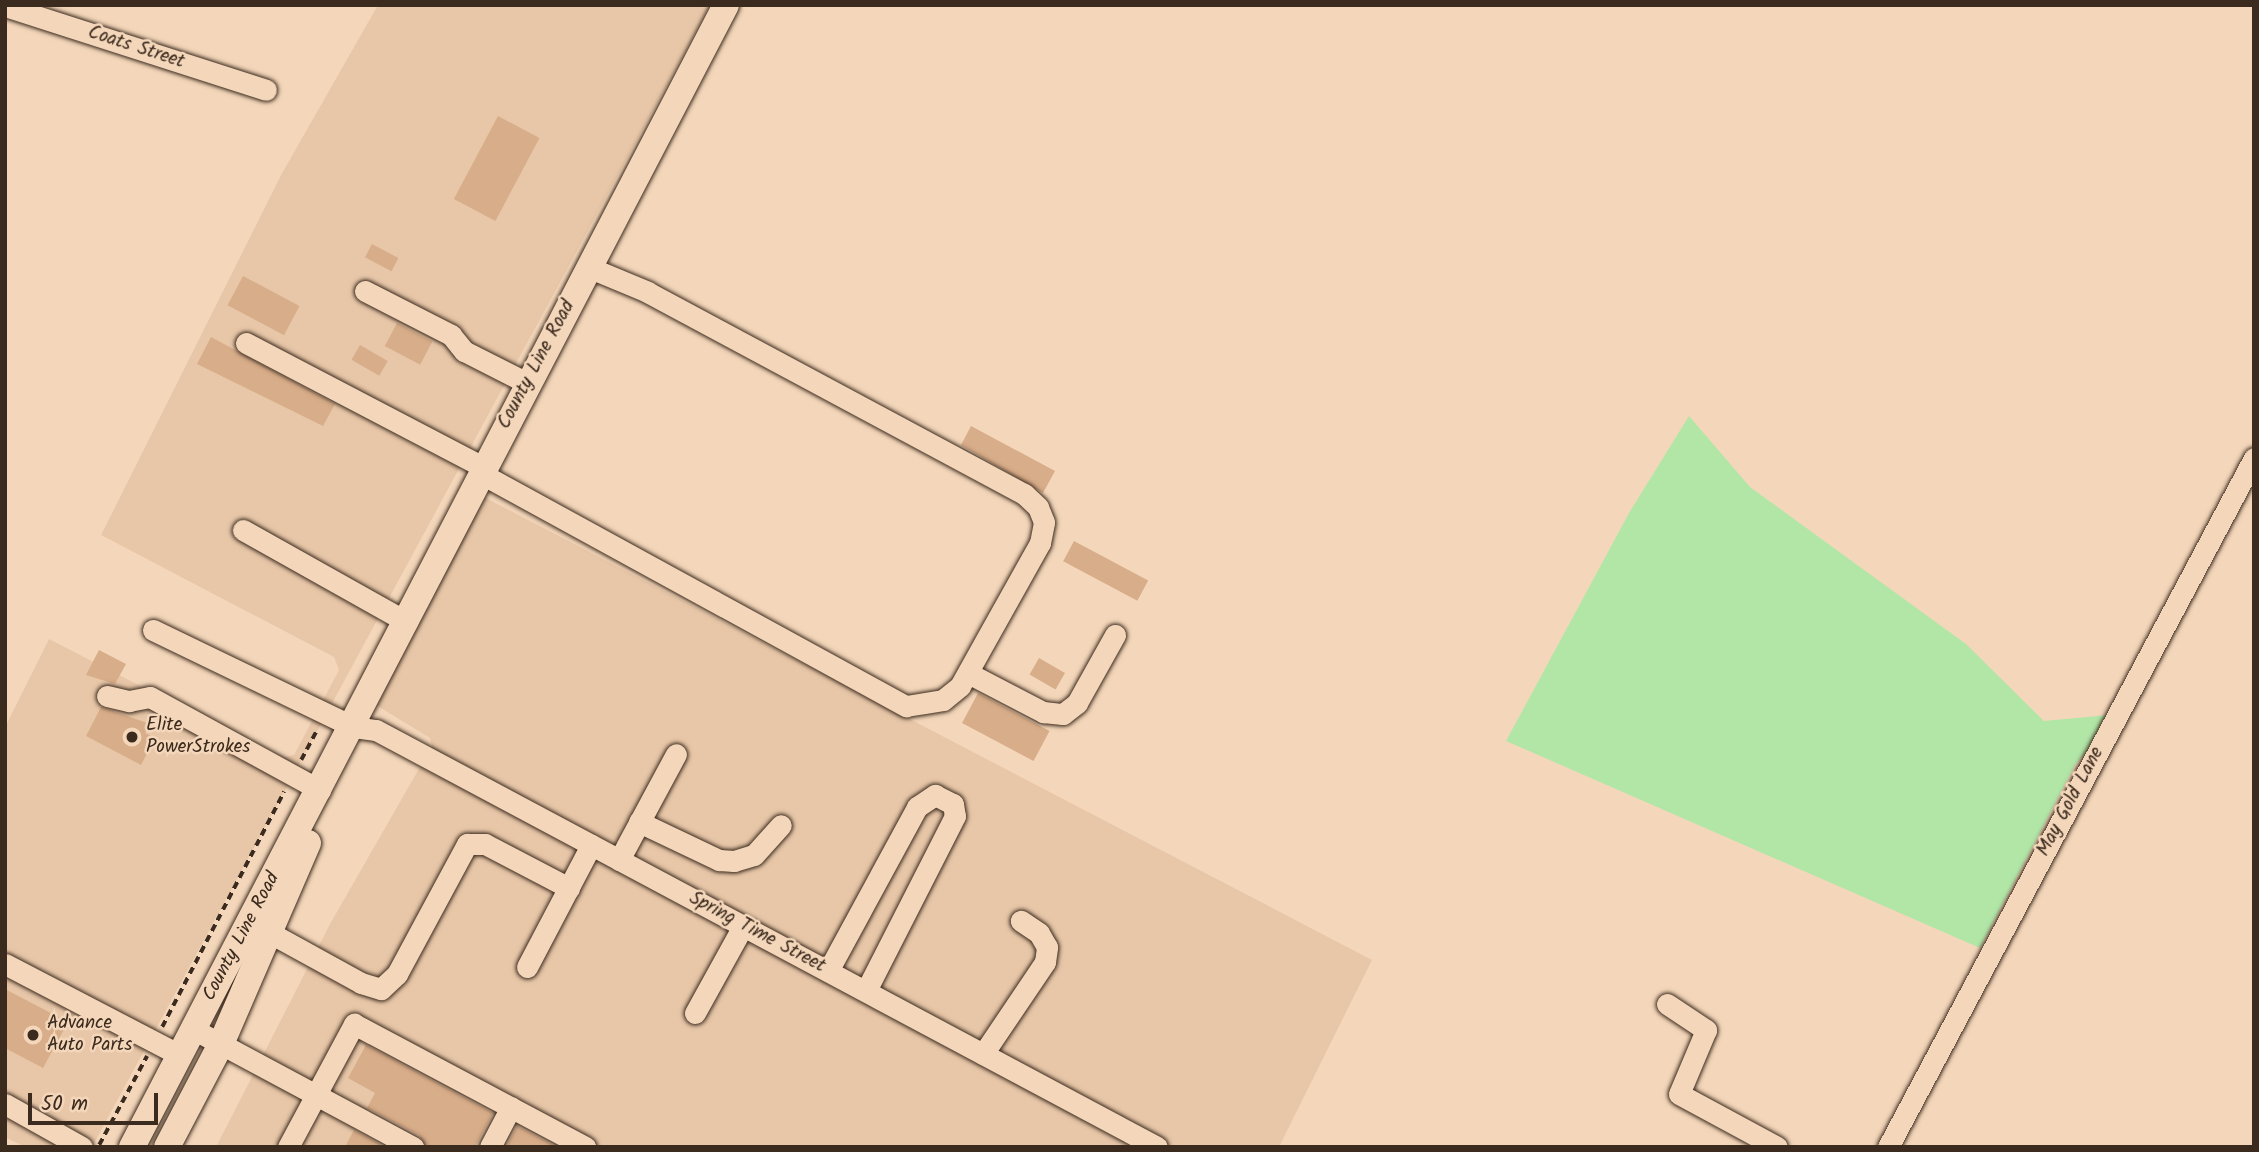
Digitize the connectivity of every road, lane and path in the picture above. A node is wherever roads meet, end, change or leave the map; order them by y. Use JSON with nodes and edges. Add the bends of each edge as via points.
{"nodes":[{"id":1,"x":726,"y":5,"type":"edge"},
{"id":2,"x":5,"y":6,"type":"edge"},
{"id":3,"x":266,"y":90,"type":"dead end"},
{"id":4,"x":588,"y":267,"type":"junction"},
{"id":5,"x":365,"y":292,"type":"dead end"},
{"id":6,"x":246,"y":343,"type":"dead end"},
{"id":7,"x":527,"y":383,"type":"junction"},
{"id":8,"x":2254,"y":458,"type":"edge"},
{"id":9,"x":482,"y":470,"type":"junction"},
{"id":10,"x":243,"y":530,"type":"dead end"},
{"id":11,"x":407,"y":622,"type":"junction"},
{"id":12,"x":153,"y":630,"type":"dead end"},
{"id":13,"x":1115,"y":635,"type":"dead end"},
{"id":14,"x":968,"y":673,"type":"junction"},
{"id":15,"x":107,"y":696,"type":"dead end"},
{"id":16,"x":326,"y":714,"type":"junction"},
{"id":17,"x":354,"y":727,"type":"junction"},
{"id":18,"x":676,"y":754,"type":"dead end"},
{"id":19,"x":293,"y":775,"type":"junction"},
{"id":20,"x":320,"y":790,"type":"junction"},
{"id":21,"x":639,"y":822,"type":"junction"},
{"id":22,"x":782,"y":825,"type":"dead end"},
{"id":23,"x":592,"y":845,"type":"junction"},
{"id":24,"x":619,"y":860,"type":"junction"},
{"id":25,"x":569,"y":888,"type":"junction"},
{"id":26,"x":1021,"y":921,"type":"dead end"},
{"id":27,"x":743,"y":926,"type":"junction"},
{"id":28,"x":272,"y":934,"type":"junction"},
{"id":29,"x":5,"y":964,"type":"edge"},
{"id":30,"x":527,"y":967,"type":"dead end"},
{"id":31,"x":828,"y":971,"type":"junction"},
{"id":32,"x":866,"y":991,"type":"junction"},
{"id":33,"x":1667,"y":1004,"type":"dead end"},
{"id":34,"x":695,"y":1013,"type":"dead end"},
{"id":35,"x":193,"y":1029,"type":"junction"},
{"id":36,"x":155,"y":1041,"type":"junction"},
{"id":37,"x":221,"y":1044,"type":"junction"},
{"id":38,"x":983,"y":1054,"type":"junction"},
{"id":39,"x":180,"y":1055,"type":"junction"},
{"id":40,"x":316,"y":1095,"type":"junction"},
{"id":41,"x":5,"y":1104,"type":"edge"},
{"id":42,"x":511,"y":1107,"type":"junction"},
{"id":43,"x":82,"y":1147,"type":"edge"},
{"id":44,"x":98,"y":1147,"type":"edge"},
{"id":45,"x":132,"y":1147,"type":"edge"},
{"id":46,"x":167,"y":1147,"type":"edge"},
{"id":47,"x":288,"y":1147,"type":"edge"},
{"id":48,"x":413,"y":1147,"type":"edge"},
{"id":49,"x":490,"y":1147,"type":"edge"},
{"id":50,"x":585,"y":1147,"type":"edge"},
{"id":51,"x":1157,"y":1147,"type":"edge"},
{"id":52,"x":1777,"y":1147,"type":"edge"},
{"id":53,"x":1888,"y":1147,"type":"edge"}],
"edges":[{"from":1,"to":4,"type":"main road","name":"County Line Road"},
{"from":2,"to":3,"type":"street","name":"Coats Street"},
{"from":4,"to":7,"type":"main road","name":"County Line Road"},
{"from":4,"to":14,"type":"street","via":[[649,292],[1024,494],[1038,507],[1044,522],[1040,543]]},
{"from":5,"to":7,"type":"street","via":[[451,335],[464,351]]},
{"from":6,"to":9,"type":"street"},
{"from":7,"to":9,"type":"main road","name":"County Line Road"},
{"from":8,"to":53,"type":"street","name":"May Gold Lane"},
{"from":9,"to":11,"type":"main road","name":"County Line Road"},
{"from":9,"to":14,"type":"street","via":[[906,706],[943,700]]},
{"from":10,"to":11,"type":"street"},
{"from":11,"to":17,"type":"main road","name":"County Line Road"},
{"from":12,"to":16,"type":"street","name":"Spring Time Street"},
{"from":13,"to":14,"type":"street","via":[[1077,703],[1063,714],[1043,712]]},
{"from":15,"to":19,"type":"street","via":[[129,701],[150,697]]},
{"from":16,"to":17,"type":"street","name":"Spring Time Street"},
{"from":16,"to":19,"type":"path"},
{"from":17,"to":20,"type":"main road","name":"County Line Road"},
{"from":17,"to":23,"type":"street","name":"Spring Time Street","via":[[376,730]]},
{"from":17,"to":28,"type":"main road","name":"County Line Road"},
{"from":18,"to":21,"type":"street"},
{"from":19,"to":20,"type":"street"},
{"from":19,"to":36,"type":"path"},
{"from":20,"to":35,"type":"main road","name":"County Line Road"},
{"from":21,"to":22,"type":"street","via":[[719,860],[754,856]]},
{"from":21,"to":24,"type":"street"},
{"from":23,"to":24,"type":"street","name":"Spring Time Street"},
{"from":23,"to":25,"type":"street"},
{"from":24,"to":27,"type":"street","name":"Spring Time Street"},
{"from":25,"to":28,"type":"street","via":[[485,844],[467,844],[397,974],[381,989],[361,983]]},
{"from":25,"to":30,"type":"street"},
{"from":26,"to":38,"type":"street","via":[[1039,933],[1047,947],[1045,962]]},
{"from":27,"to":31,"type":"street","name":"Spring Time Street"},
{"from":27,"to":34,"type":"street"},
{"from":28,"to":37,"type":"main road","name":"County Line Road"},
{"from":29,"to":36,"type":"street"},
{"from":31,"to":32,"type":"street","name":"Spring Time Street"},
{"from":31,"to":32,"type":"street","via":[[917,807],[935,795],[953,804],[955,816]]},
{"from":32,"to":38,"type":"street","name":"Spring Time Street"},
{"from":33,"to":52,"type":"street","via":[[1706,1030],[1705,1042],[1679,1094]]},
{"from":35,"to":37,"type":"street"},
{"from":35,"to":39,"type":"main road","name":"County Line Road"},
{"from":36,"to":39,"type":"street"},
{"from":36,"to":44,"type":"path"},
{"from":37,"to":40,"type":"street"},
{"from":37,"to":46,"type":"main road","name":"County Line Road"},
{"from":38,"to":51,"type":"street","name":"Spring Time Street"},
{"from":39,"to":45,"type":"main road","name":"County Line Road"},
{"from":40,"to":42,"type":"street","via":[[354,1024]]},
{"from":40,"to":47,"type":"street"},
{"from":40,"to":48,"type":"street"},
{"from":41,"to":43,"type":"street"},
{"from":42,"to":49,"type":"street"},
{"from":42,"to":50,"type":"street"}]}
